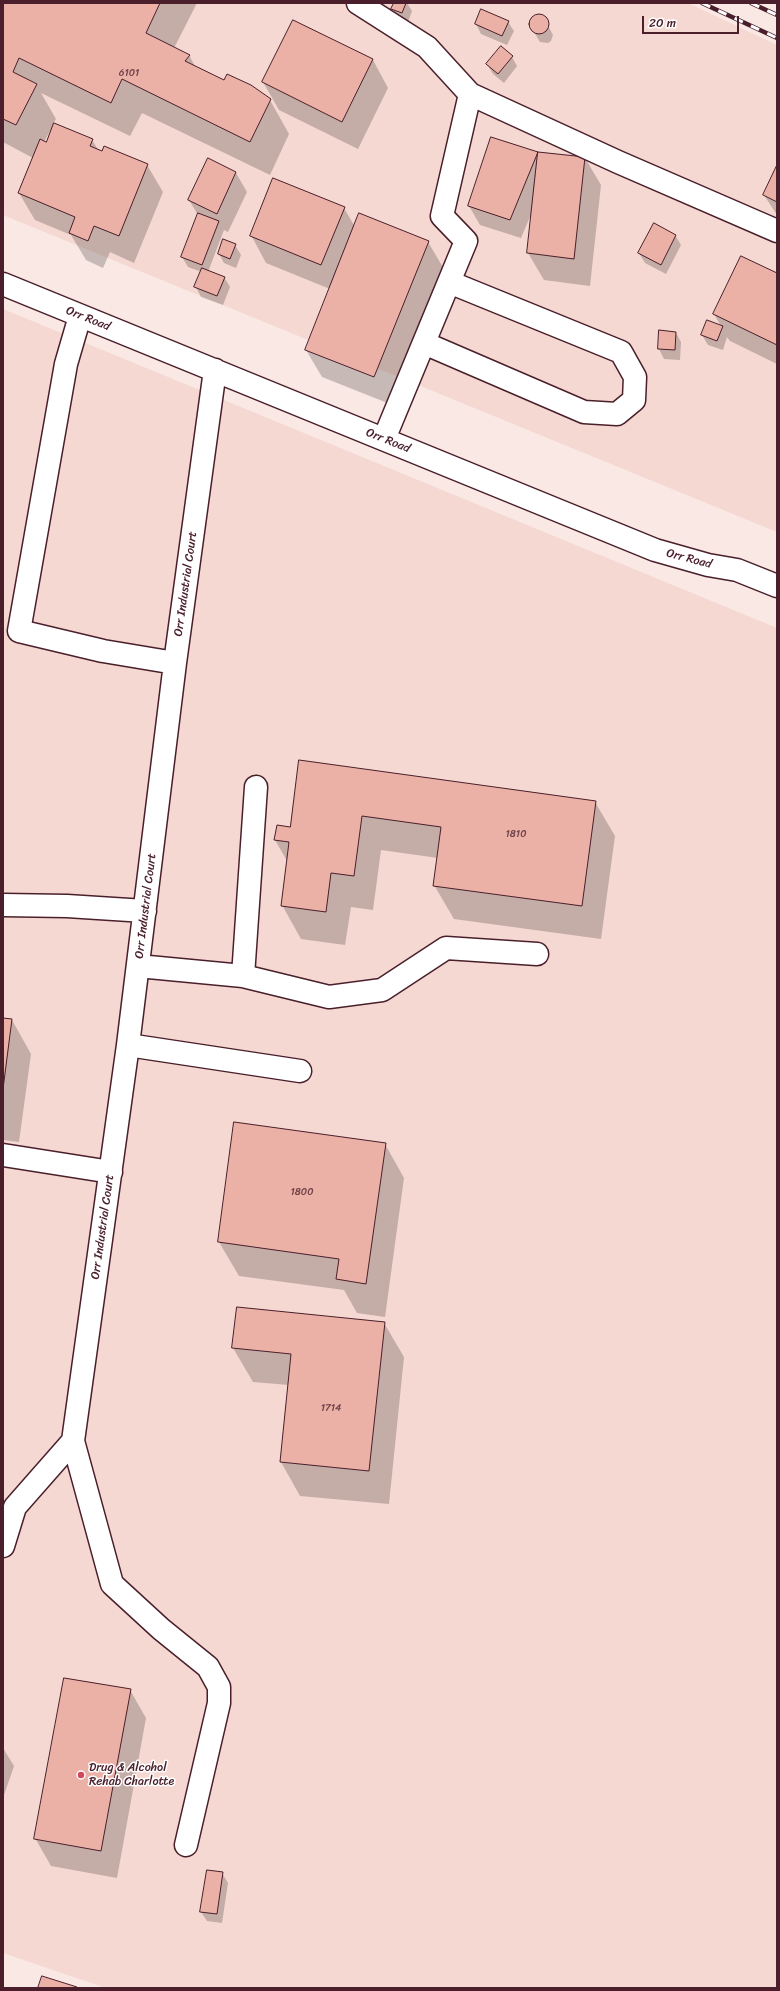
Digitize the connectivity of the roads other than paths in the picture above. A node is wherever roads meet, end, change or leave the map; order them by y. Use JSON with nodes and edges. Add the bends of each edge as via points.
{"nodes":[{"id":1,"x":358,"y":3,"type":"edge"},
{"id":2,"x":470,"y":94,"type":"junction"},
{"id":3,"x":777,"y":231,"type":"edge"},
{"id":4,"x":449,"y":282,"type":"junction"},
{"id":5,"x":3,"y":284,"type":"edge"},
{"id":6,"x":80,"y":316,"type":"junction"},
{"id":7,"x":424,"y":343,"type":"junction"},
{"id":8,"x":215,"y":370,"type":"junction"},
{"id":9,"x":384,"y":440,"type":"junction"},
{"id":10,"x":777,"y":585,"type":"edge"},
{"id":11,"x":175,"y":663,"type":"junction"},
{"id":12,"x":256,"y":787,"type":"dead end"},
{"id":13,"x":3,"y":905,"type":"edge"},
{"id":14,"x":145,"y":911,"type":"junction"},
{"id":15,"x":537,"y":954,"type":"dead end"},
{"id":16,"x":138,"y":966,"type":"junction"},
{"id":17,"x":242,"y":976,"type":"junction"},
{"id":18,"x":128,"y":1046,"type":"junction"},
{"id":19,"x":300,"y":1071,"type":"dead end"},
{"id":20,"x":3,"y":1155,"type":"edge"},
{"id":21,"x":111,"y":1172,"type":"junction"},
{"id":22,"x":73,"y":1441,"type":"junction"},
{"id":23,"x":3,"y":1546,"type":"edge"},
{"id":24,"x":186,"y":1845,"type":"dead end"}],
"edges":[{"from":1,"to":2,"type":"street","via":[[427,47]]},
{"from":2,"to":3,"type":"street"},
{"from":2,"to":4,"type":"street","via":[[442,216],[466,242]]},
{"from":4,"to":7,"type":"street"},
{"from":4,"to":7,"type":"street","via":[[621,352],[634,377],[634,400],[617,414],[584,412]]},
{"from":5,"to":6,"type":"street","name":"Orr Road"},
{"from":6,"to":8,"type":"street","name":"Orr Road"},
{"from":6,"to":11,"type":"street","via":[[66,364],[19,631],[104,651]]},
{"from":7,"to":9,"type":"street"},
{"from":8,"to":9,"type":"street","name":"Orr Road"},
{"from":8,"to":11,"type":"street","name":"Orr Industrial Court"},
{"from":9,"to":10,"type":"street","name":"Orr Road","via":[[655,550],[708,565],[737,570]]},
{"from":11,"to":14,"type":"street","name":"Orr Industrial Court"},
{"from":12,"to":17,"type":"street"},
{"from":13,"to":14,"type":"street"},
{"from":14,"to":16,"type":"street","name":"Orr Industrial Court"},
{"from":15,"to":17,"type":"street","via":[[446,948],[382,990],[329,998]]},
{"from":16,"to":17,"type":"street"},
{"from":16,"to":18,"type":"street","name":"Orr Industrial Court"},
{"from":18,"to":19,"type":"street"},
{"from":18,"to":21,"type":"street","name":"Orr Industrial Court"},
{"from":20,"to":21,"type":"street"},
{"from":21,"to":22,"type":"street","name":"Orr Industrial Court"},
{"from":22,"to":23,"type":"street","via":[[15,1507]]},
{"from":22,"to":24,"type":"street","via":[[112,1584],[208,1667],[219,1687],[219,1703]]}]}
